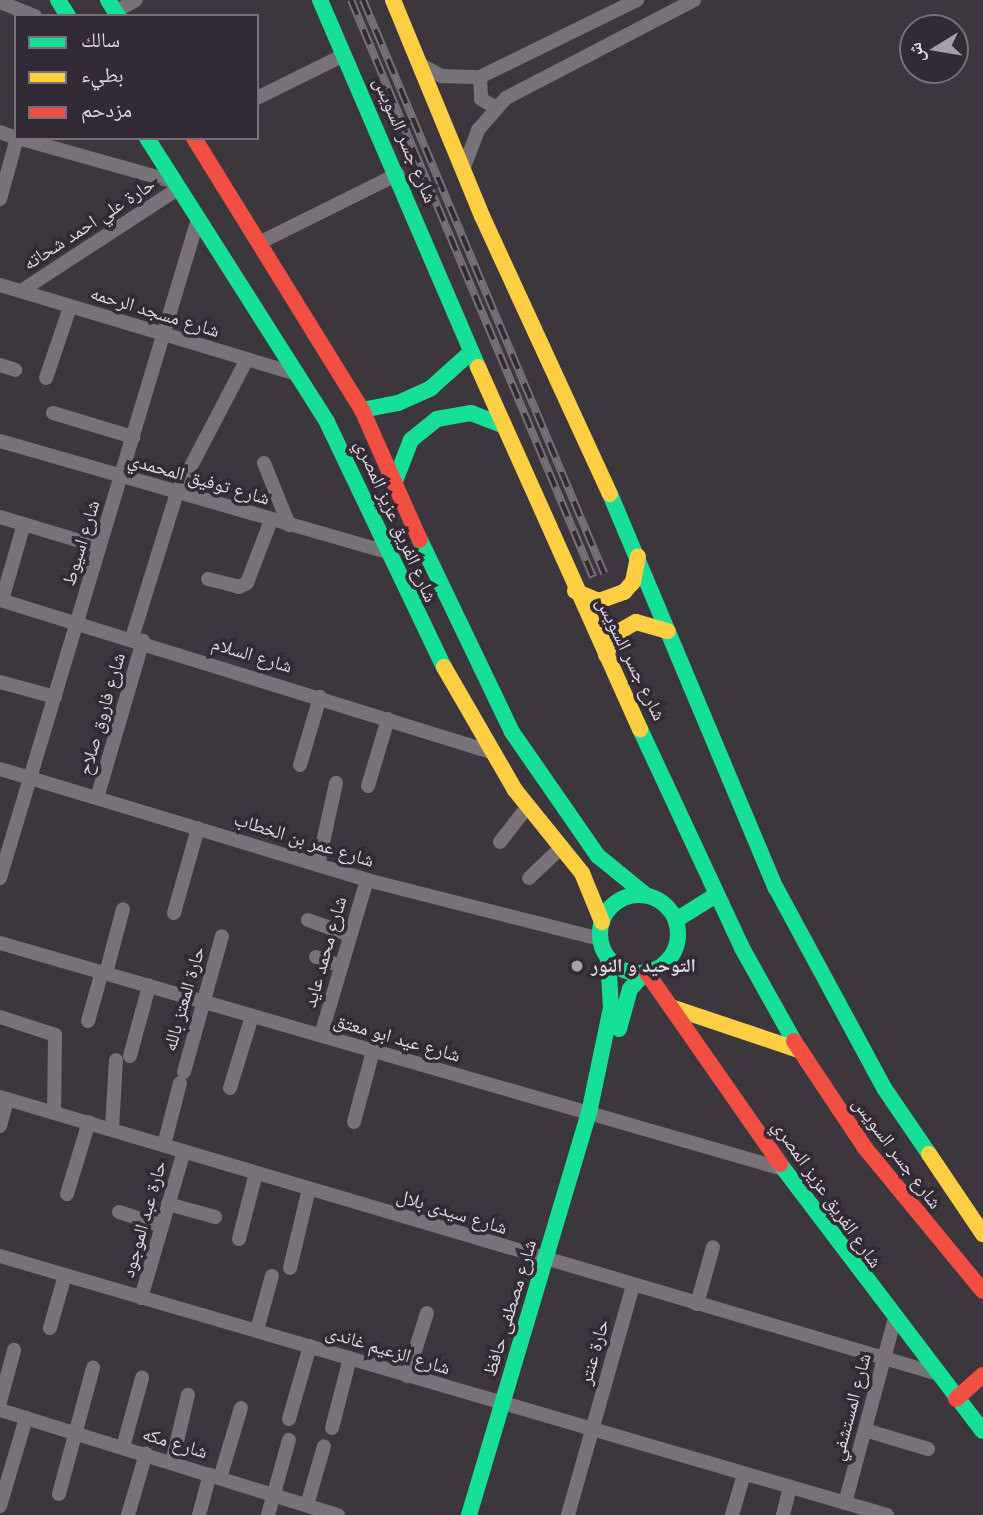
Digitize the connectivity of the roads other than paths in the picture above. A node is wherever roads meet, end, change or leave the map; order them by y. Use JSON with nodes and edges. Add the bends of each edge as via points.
{"nodes":[{"id":1,"x":136,"y":0,"type":"edge"},
{"id":2,"x":320,"y":0,"type":"edge"},
{"id":3,"x":393,"y":0,"type":"edge"},
{"id":4,"x":637,"y":0,"type":"edge"},
{"id":5,"x":694,"y":0,"type":"edge"},
{"id":6,"x":0,"y":2,"type":"edge"},
{"id":7,"x":114,"y":9,"type":"edge"},
{"id":8,"x":30,"y":14,"type":"edge"},
{"id":9,"x":344,"y":55,"type":"junction"},
{"id":10,"x":419,"y":64,"type":"junction"},
{"id":11,"x":480,"y":77,"type":"junction"},
{"id":12,"x":259,"y":97,"type":"edge"},
{"id":13,"x":495,"y":107,"type":"junction"},
{"id":14,"x":16,"y":140,"type":"edge"},
{"id":15,"x":24,"y":140,"type":"edge"},
{"id":16,"x":148,"y":140,"type":"edge"},
{"id":17,"x":195,"y":140,"type":"edge"},
{"id":18,"x":463,"y":168,"type":"junction"},
{"id":19,"x":398,"y":174,"type":"junction"},
{"id":20,"x":177,"y":185,"type":"junction"},
{"id":21,"x":0,"y":199,"type":"edge"},
{"id":22,"x":198,"y":219,"type":"junction"},
{"id":23,"x":259,"y":243,"type":"junction"},
{"id":24,"x":0,"y":285,"type":"edge"},
{"id":25,"x":21,"y":291,"type":"junction"},
{"id":26,"x":69,"y":307,"type":"junction"},
{"id":27,"x":164,"y":335,"type":"junction"},
{"id":28,"x":471,"y":352,"type":"junction"},
{"id":29,"x":247,"y":359,"type":"junction"},
{"id":30,"x":0,"y":365,"type":"edge"},
{"id":31,"x":15,"y":370,"type":"dead end"},
{"id":32,"x":299,"y":375,"type":"junction"},
{"id":33,"x":46,"y":377,"type":"dead end"},
{"id":34,"x":362,"y":410,"type":"junction"},
{"id":35,"x":53,"y":413,"type":"dead end"},
{"id":36,"x":503,"y":425,"type":"junction"},
{"id":37,"x":133,"y":438,"type":"junction"},
{"id":38,"x":0,"y":441,"type":"edge"},
{"id":39,"x":264,"y":463,"type":"dead end"},
{"id":40,"x":121,"y":477,"type":"junction"},
{"id":41,"x":395,"y":481,"type":"junction"},
{"id":42,"x":177,"y":493,"type":"junction"},
{"id":43,"x":0,"y":517,"type":"edge"},
{"id":44,"x":271,"y":520,"type":"junction"},
{"id":45,"x":24,"y":524,"type":"junction"},
{"id":46,"x":289,"y":525,"type":"junction"},
{"id":47,"x":100,"y":547,"type":"junction"},
{"id":48,"x":388,"y":552,"type":"junction"},
{"id":49,"x":638,"y":556,"type":"junction"},
{"id":50,"x":208,"y":579,"type":"dead end"},
{"id":51,"x":575,"y":591,"type":"junction"},
{"id":52,"x":1,"y":600,"type":"edge"},
{"id":53,"x":77,"y":622,"type":"junction"},
{"id":54,"x":668,"y":631,"type":"junction"},
{"id":55,"x":137,"y":640,"type":"junction"},
{"id":56,"x":606,"y":655,"type":"junction"},
{"id":57,"x":0,"y":682,"type":"edge"},
{"id":58,"x":55,"y":697,"type":"junction"},
{"id":59,"x":320,"y":697,"type":"junction"},
{"id":60,"x":388,"y":719,"type":"junction"},
{"id":61,"x":491,"y":752,"type":"junction"},
{"id":62,"x":300,"y":765,"type":"dead end"},
{"id":63,"x":0,"y":769,"type":"edge"},
{"id":64,"x":30,"y":778,"type":"junction"},
{"id":65,"x":336,"y":783,"type":"dead end"},
{"id":66,"x":368,"y":786,"type":"dead end"},
{"id":67,"x":97,"y":798,"type":"junction"},
{"id":68,"x":528,"y":806,"type":"junction"},
{"id":69,"x":198,"y":828,"type":"junction"},
{"id":70,"x":5,"y":842,"type":"edge"},
{"id":71,"x":500,"y":842,"type":"dead end"},
{"id":72,"x":562,"y":847,"type":"junction"},
{"id":73,"x":318,"y":865,"type":"junction"},
{"id":74,"x":0,"y":878,"type":"edge"},
{"id":75,"x":529,"y":878,"type":"dead end"},
{"id":76,"x":367,"y":880,"type":"junction"},
{"id":77,"x":646,"y":895,"type":"junction"},
{"id":78,"x":716,"y":895,"type":"junction"},
{"id":79,"x":123,"y":909,"type":"dead end"},
{"id":80,"x":174,"y":913,"type":"dead end"},
{"id":81,"x":308,"y":920,"type":"dead end"},
{"id":82,"x":677,"y":920,"type":"junction"},
{"id":83,"x":602,"y":922,"type":"junction"},
{"id":84,"x":350,"y":935,"type":"junction"},
{"id":85,"x":222,"y":936,"type":"dead end"},
{"id":86,"x":600,"y":939,"type":"junction"},
{"id":87,"x":0,"y":943,"type":"edge"},
{"id":88,"x":316,"y":957,"type":"dead end"},
{"id":89,"x":608,"y":958,"type":"junction"},
{"id":90,"x":341,"y":966,"type":"junction"},
{"id":91,"x":104,"y":973,"type":"junction"},
{"id":92,"x":646,"y":974,"type":"junction"},
{"id":93,"x":149,"y":986,"type":"junction"},
{"id":94,"x":203,"y":1002,"type":"junction"},
{"id":95,"x":671,"y":1007,"type":"junction"},
{"id":96,"x":252,"y":1016,"type":"junction"},
{"id":97,"x":0,"y":1017,"type":"edge"},
{"id":98,"x":88,"y":1021,"type":"dead end"},
{"id":99,"x":321,"y":1035,"type":"junction"},
{"id":100,"x":799,"y":1050,"type":"junction"},
{"id":101,"x":373,"y":1051,"type":"junction"},
{"id":102,"x":131,"y":1056,"type":"dead end"},
{"id":103,"x":116,"y":1060,"type":"dead end"},
{"id":104,"x":230,"y":1088,"type":"dead end"},
{"id":105,"x":4,"y":1098,"type":"edge"},
{"id":106,"x":54,"y":1112,"type":"junction"},
{"id":107,"x":589,"y":1113,"type":"junction"},
{"id":108,"x":89,"y":1122,"type":"junction"},
{"id":109,"x":354,"y":1122,"type":"dead end"},
{"id":110,"x":0,"y":1126,"type":"edge"},
{"id":111,"x":112,"y":1129,"type":"junction"},
{"id":112,"x":164,"y":1145,"type":"junction"},
{"id":113,"x":184,"y":1151,"type":"junction"},
{"id":114,"x":783,"y":1169,"type":"junction"},
{"id":115,"x":256,"y":1173,"type":"junction"},
{"id":116,"x":309,"y":1189,"type":"junction"},
{"id":117,"x":67,"y":1194,"type":"dead end"},
{"id":118,"x":168,"y":1204,"type":"junction"},
{"id":119,"x":119,"y":1212,"type":"dead end"},
{"id":120,"x":215,"y":1217,"type":"dead end"},
{"id":121,"x":162,"y":1226,"type":"junction"},
{"id":122,"x":983,"y":1234,"type":"edge"},
{"id":123,"x":239,"y":1239,"type":"dead end"},
{"id":124,"x":713,"y":1247,"type":"dead end"},
{"id":125,"x":0,"y":1256,"type":"edge"},
{"id":126,"x":546,"y":1260,"type":"junction"},
{"id":127,"x":290,"y":1268,"type":"dead end"},
{"id":128,"x":65,"y":1275,"type":"junction"},
{"id":129,"x":272,"y":1276,"type":"dead end"},
{"id":130,"x":633,"y":1286,"type":"junction"},
{"id":131,"x":983,"y":1291,"type":"edge"},
{"id":132,"x":141,"y":1298,"type":"junction"},
{"id":133,"x":697,"y":1304,"type":"junction"},
{"id":134,"x":426,"y":1313,"type":"dead end"},
{"id":135,"x":894,"y":1322,"type":"junction"},
{"id":136,"x":50,"y":1328,"type":"dead end"},
{"id":137,"x":257,"y":1330,"type":"junction"},
{"id":138,"x":310,"y":1346,"type":"junction"},
{"id":139,"x":14,"y":1350,"type":"dead end"},
{"id":140,"x":885,"y":1357,"type":"junction"},
{"id":141,"x":350,"y":1359,"type":"junction"},
{"id":142,"x":93,"y":1368,"type":"dead end"},
{"id":143,"x":935,"y":1373,"type":"junction"},
{"id":144,"x":983,"y":1375,"type":"edge"},
{"id":145,"x":407,"y":1376,"type":"junction"},
{"id":146,"x":142,"y":1378,"type":"dead end"},
{"id":147,"x":188,"y":1395,"type":"dead end"},
{"id":148,"x":956,"y":1399,"type":"junction"},
{"id":149,"x":0,"y":1402,"type":"edge"},
{"id":150,"x":503,"y":1404,"type":"junction"},
{"id":151,"x":241,"y":1408,"type":"dead end"},
{"id":152,"x":0,"y":1410,"type":"edge"},
{"id":153,"x":26,"y":1418,"type":"junction"},
{"id":154,"x":289,"y":1419,"type":"dead end"},
{"id":155,"x":332,"y":1428,"type":"dead end"},
{"id":156,"x":592,"y":1429,"type":"junction"},
{"id":157,"x":865,"y":1430,"type":"junction"},
{"id":158,"x":983,"y":1431,"type":"edge"},
{"id":159,"x":76,"y":1433,"type":"junction"},
{"id":160,"x":289,"y":1440,"type":"dead end"},
{"id":161,"x":324,"y":1446,"type":"dead end"},
{"id":162,"x":122,"y":1447,"type":"junction"},
{"id":163,"x":929,"y":1449,"type":"dead end"},
{"id":164,"x":146,"y":1454,"type":"junction"},
{"id":165,"x":173,"y":1462,"type":"junction"},
{"id":166,"x":744,"y":1474,"type":"junction"},
{"id":167,"x":215,"y":1476,"type":"junction"},
{"id":168,"x":790,"y":1487,"type":"junction"},
{"id":169,"x":60,"y":1494,"type":"dead end"},
{"id":170,"x":274,"y":1495,"type":"junction"},
{"id":171,"x":845,"y":1503,"type":"junction"},
{"id":172,"x":307,"y":1505,"type":"junction"},
{"id":173,"x":0,"y":1506,"type":"edge"},
{"id":174,"x":128,"y":1515,"type":"edge"},
{"id":175,"x":199,"y":1515,"type":"edge"},
{"id":176,"x":268,"y":1515,"type":"edge"},
{"id":177,"x":336,"y":1515,"type":"edge"},
{"id":178,"x":468,"y":1515,"type":"edge"},
{"id":179,"x":568,"y":1515,"type":"edge"},
{"id":180,"x":733,"y":1515,"type":"edge"},
{"id":181,"x":783,"y":1515,"type":"edge"},
{"id":182,"x":887,"y":1515,"type":"edge"}],
"edges":[{"from":1,"to":7,"type":"street"},
{"from":2,"to":9,"type":"main road","name":"شارع جسر السويس"},
{"from":3,"to":10,"type":"main road","name":"شارع جسر السويس"},
{"from":4,"to":11,"type":"street"},
{"from":5,"to":13,"type":"street","via":[[518,89]]},
{"from":6,"to":8,"type":"street"},
{"from":9,"to":12,"type":"street"},
{"from":9,"to":19,"type":"main road","name":"شارع جسر السويس"},
{"from":10,"to":11,"type":"street","via":[[455,78]]},
{"from":10,"to":18,"type":"main road","name":"شارع جسر السويس"},
{"from":11,"to":13,"type":"street","via":[[481,99]]},
{"from":13,"to":18,"type":"street","via":[[471,142]]},
{"from":14,"to":21,"type":"street"},
{"from":15,"to":20,"type":"street"},
{"from":16,"to":20,"type":"main road","name":"شارع الفريق عزيز المصري"},
{"from":17,"to":23,"type":"main road","name":"شارع الفريق عزيز المصري"},
{"from":18,"to":49,"type":"main road","name":"شارع جسر السويس"},
{"from":19,"to":23,"type":"street"},
{"from":19,"to":28,"type":"main road","name":"شارع جسر السويس"},
{"from":20,"to":22,"type":"main road","name":"شارع الفريق عزيز المصري"},
{"from":20,"to":25,"type":"street","name":"حارة علي احمد شحاته"},
{"from":22,"to":27,"type":"street","name":"شارع اسيوط"},
{"from":22,"to":32,"type":"main road","name":"شارع الفريق عزيز المصري"},
{"from":23,"to":34,"type":"main road","name":"شارع الفريق عزيز المصري"},
{"from":24,"to":25,"type":"street","name":"شارع مسجد الرحمه"},
{"from":25,"to":26,"type":"street","name":"شارع مسجد الرحمه"},
{"from":26,"to":27,"type":"street","name":"شارع مسجد الرحمه"},
{"from":26,"to":33,"type":"street"},
{"from":27,"to":29,"type":"street","name":"شارع مسجد الرحمه"},
{"from":27,"to":37,"type":"street","name":"شارع اسيوط"},
{"from":28,"to":34,"type":"main road","via":[[423,393]]},
{"from":28,"to":36,"type":"main road","name":"شارع جسر السويس"},
{"from":29,"to":32,"type":"street","name":"شارع مسجد الرحمه"},
{"from":29,"to":42,"type":"street","name":"شارع فاروق صلاح"},
{"from":30,"to":31,"type":"street"},
{"from":32,"to":48,"type":"main road","name":"شارع الفريق عزيز المصري","via":[[345,456]]},
{"from":34,"to":41,"type":"main road","name":"شارع الفريق عزيز المصري"},
{"from":35,"to":37,"type":"street"},
{"from":36,"to":41,"type":"main road","via":[[471,413],[437,419],[411,440]]},
{"from":36,"to":51,"type":"main road","name":"شارع جسر السويس"},
{"from":37,"to":40,"type":"street","name":"شارع اسيوط"},
{"from":38,"to":40,"type":"street","name":"شارع توفيق المحمدي"},
{"from":39,"to":46,"type":"street"},
{"from":40,"to":42,"type":"street","name":"شارع توفيق المحمدي"},
{"from":40,"to":47,"type":"street","name":"شارع اسيوط"},
{"from":41,"to":77,"type":"main road","name":"شارع الفريق عزيز المصري","via":[[474,661],[519,743],[598,856]]},
{"from":42,"to":44,"type":"street","name":"شارع توفيق المحمدي"},
{"from":42,"to":55,"type":"street","name":"شارع فاروق صلاح"},
{"from":43,"to":45,"type":"street"},
{"from":44,"to":46,"type":"street","name":"شارع توفيق المحمدي"},
{"from":44,"to":50,"type":"street","via":[[247,583],[239,587]]},
{"from":45,"to":47,"type":"street"},
{"from":45,"to":52,"type":"street"},
{"from":46,"to":48,"type":"street","name":"شارع توفيق المحمدي"},
{"from":47,"to":53,"type":"street","name":"شارع اسيوط"},
{"from":48,"to":61,"type":"main road","name":"شارع الفريق عزيز المصري","via":[[436,655]]},
{"from":49,"to":51,"type":"main road","via":[[633,582],[624,592],[599,601]]},
{"from":49,"to":54,"type":"main road","name":"شارع جسر السويس"},
{"from":51,"to":56,"type":"main road","name":"شارع جسر السويس"},
{"from":52,"to":53,"type":"street","name":"شارع السلام"},
{"from":53,"to":55,"type":"street","name":"شارع السلام"},
{"from":53,"to":58,"type":"street","name":"شارع اسيوط"},
{"from":54,"to":56,"type":"main road","via":[[636,622],[615,634]]},
{"from":54,"to":122,"type":"main road","name":"شارع جسر السويس","via":[[747,824],[810,956],[923,1153]]},
{"from":55,"to":59,"type":"street","name":"شارع السلام"},
{"from":55,"to":67,"type":"street","name":"شارع فاروق صلاح"},
{"from":56,"to":78,"type":"main road","name":"شارع جسر السويس"},
{"from":57,"to":58,"type":"street"},
{"from":58,"to":64,"type":"street","name":"شارع اسيوط"},
{"from":59,"to":60,"type":"street","name":"شارع السلام"},
{"from":59,"to":62,"type":"street"},
{"from":60,"to":61,"type":"street","name":"شارع السلام"},
{"from":60,"to":66,"type":"street"},
{"from":61,"to":68,"type":"main road","name":"شارع الفريق عزيز المصري"},
{"from":63,"to":64,"type":"street","name":"شارع عمر بن الخطاب"},
{"from":64,"to":67,"type":"street","name":"شارع عمر بن الخطاب"},
{"from":64,"to":70,"type":"street","name":"شارع اسيوط"},
{"from":65,"to":73,"type":"street"},
{"from":67,"to":69,"type":"street","name":"شارع عمر بن الخطاب"},
{"from":68,"to":71,"type":"street"},
{"from":68,"to":72,"type":"main road","name":"شارع الفريق عزيز المصري"},
{"from":69,"to":73,"type":"street","name":"شارع عمر بن الخطاب"},
{"from":69,"to":80,"type":"street"},
{"from":70,"to":74,"type":"street","name":"شارع اسيوط"},
{"from":72,"to":75,"type":"street"},
{"from":72,"to":83,"type":"main road","name":"شارع الفريق عزيز المصري","via":[[588,883]]},
{"from":73,"to":76,"type":"street","name":"شارع عمر بن الخطاب"},
{"from":76,"to":84,"type":"street","name":"شارع محمد عايد"},
{"from":76,"to":86,"type":"street","name":"شارع عمر بن الخطاب"},
{"from":77,"to":82,"type":"main road","via":[[664,904]]},
{"from":77,"to":83,"type":"main road","via":[[619,900]]},
{"from":78,"to":82,"type":"main road"},
{"from":78,"to":100,"type":"main road","name":"شارع جسر السويس"},
{"from":79,"to":91,"type":"street"},
{"from":81,"to":84,"type":"street"},
{"from":82,"to":92,"type":"main road","via":[[679,940],[672,958]]},
{"from":83,"to":86,"type":"main road"},
{"from":84,"to":90,"type":"street","name":"شارع محمد عايد"},
{"from":85,"to":94,"type":"street","name":"حارة المعتز بالله"},
{"from":86,"to":89,"type":"main road"},
{"from":87,"to":91,"type":"street","name":"شارع عيد ابو معتق"},
{"from":88,"to":90,"type":"street"},
{"from":89,"to":92,"type":"main road","via":[[624,971]]},
{"from":89,"to":107,"type":"main road","name":"شارع مصطفى حافظ","via":[[611,1008]]},
{"from":90,"to":99,"type":"street","name":"شارع محمد عايد"},
{"from":91,"to":93,"type":"street","name":"شارع عيد ابو معتق"},
{"from":91,"to":98,"type":"street"},
{"from":92,"to":95,"type":"main road","name":"شارع الفريق عزيز المصري"},
{"from":92,"to":107,"type":"main road","name":"شارع مصطفى حافظ","via":[[630,989],[601,1095]]},
{"from":93,"to":94,"type":"street","name":"شارع عيد ابو معتق"},
{"from":93,"to":102,"type":"street"},
{"from":94,"to":96,"type":"street","name":"شارع عيد ابو معتق"},
{"from":94,"to":112,"type":"street","name":"حارة المعتز بالله"},
{"from":95,"to":100,"type":"main road"},
{"from":95,"to":114,"type":"main road","name":"شارع الفريق عزيز المصري"},
{"from":96,"to":99,"type":"street","name":"شارع عيد ابو معتق"},
{"from":96,"to":104,"type":"street"},
{"from":97,"to":106,"type":"street","via":[[49,1030],[56,1039]]},
{"from":99,"to":101,"type":"street","name":"شارع عيد ابو معتق"},
{"from":100,"to":131,"type":"main road","name":"شارع جسر السويس","via":[[888,1181]]},
{"from":101,"to":107,"type":"street","name":"شارع عيد ابو معتق"},
{"from":101,"to":109,"type":"street"},
{"from":103,"to":111,"type":"street"},
{"from":105,"to":106,"type":"street","name":"شارع سيدى بلال"},
{"from":105,"to":110,"type":"street"},
{"from":106,"to":108,"type":"street","name":"شارع سيدى بلال"},
{"from":107,"to":114,"type":"street","name":"شارع عيد ابو معتق"},
{"from":107,"to":126,"type":"main road","name":"شارع مصطفى حافظ"},
{"from":108,"to":111,"type":"street","name":"شارع سيدى بلال"},
{"from":108,"to":117,"type":"street"},
{"from":111,"to":112,"type":"street","name":"شارع سيدى بلال"},
{"from":112,"to":113,"type":"street","name":"شارع سيدى بلال"},
{"from":113,"to":115,"type":"street","name":"شارع سيدى بلال"},
{"from":113,"to":118,"type":"street","name":"حارة عبد الموجود"},
{"from":114,"to":135,"type":"main road","name":"شارع الفريق عزيز المصري"},
{"from":115,"to":116,"type":"street","name":"شارع سيدى بلال"},
{"from":115,"to":123,"type":"street"},
{"from":116,"to":126,"type":"street","name":"شارع سيدى بلال"},
{"from":116,"to":127,"type":"street"},
{"from":118,"to":120,"type":"street"},
{"from":118,"to":121,"type":"street","name":"حارة عبد الموجود"},
{"from":119,"to":121,"type":"street"},
{"from":121,"to":132,"type":"street","name":"حارة عبد الموجود"},
{"from":124,"to":133,"type":"street"},
{"from":125,"to":128,"type":"street","name":"شارع الزعيم غاندى"},
{"from":126,"to":130,"type":"street","name":"شارع سيدى بلال"},
{"from":126,"to":150,"type":"main road","name":"شارع مصطفى حافظ"},
{"from":128,"to":132,"type":"street","name":"شارع الزعيم غاندى"},
{"from":128,"to":136,"type":"street"},
{"from":129,"to":137,"type":"street"},
{"from":130,"to":133,"type":"street","name":"شارع سيدى بلال"},
{"from":130,"to":156,"type":"street","name":"حارة عنتر"},
{"from":132,"to":137,"type":"street","name":"شارع الزعيم غاندى"},
{"from":133,"to":140,"type":"street","name":"شارع سيدى بلال"},
{"from":134,"to":145,"type":"street"},
{"from":135,"to":140,"type":"street","name":"شارع المستشفي"},
{"from":135,"to":143,"type":"main road","name":"شارع الفريق عزيز المصري"},
{"from":137,"to":138,"type":"street","name":"شارع الزعيم غاندى"},
{"from":138,"to":141,"type":"street","name":"شارع الزعيم غاندى"},
{"from":138,"to":154,"type":"street"},
{"from":139,"to":149,"type":"street"},
{"from":140,"to":143,"type":"street","name":"شارع سيدى بلال"},
{"from":140,"to":157,"type":"street","name":"شارع المستشفي"},
{"from":141,"to":145,"type":"street","name":"شارع الزعيم غاندى"},
{"from":141,"to":155,"type":"street"},
{"from":142,"to":159,"type":"street"},
{"from":143,"to":148,"type":"main road","name":"شارع الفريق عزيز المصري"},
{"from":144,"to":148,"type":"main road"},
{"from":145,"to":150,"type":"street","name":"شارع الزعيم غاندى"},
{"from":146,"to":162,"type":"street"},
{"from":147,"to":165,"type":"street"},
{"from":148,"to":158,"type":"main road","name":"شارع الفريق عزيز المصري"},
{"from":150,"to":156,"type":"street","name":"شارع الزعيم غاندى"},
{"from":150,"to":178,"type":"main road","name":"شارع مصطفى حافظ"},
{"from":151,"to":167,"type":"street"},
{"from":152,"to":153,"type":"street","name":"شارع مكه"},
{"from":153,"to":159,"type":"street","name":"شارع مكه"},
{"from":153,"to":173,"type":"street"},
{"from":156,"to":166,"type":"street","name":"شارع الزعيم غاندى"},
{"from":156,"to":179,"type":"street","name":"حارة عنتر"},
{"from":157,"to":163,"type":"street"},
{"from":157,"to":171,"type":"street","name":"شارع المستشفي"},
{"from":159,"to":162,"type":"street","name":"شارع مكه"},
{"from":159,"to":169,"type":"street"},
{"from":160,"to":170,"type":"street"},
{"from":161,"to":172,"type":"street"},
{"from":162,"to":164,"type":"street","name":"شارع مكه"},
{"from":164,"to":165,"type":"street","name":"شارع مكه"},
{"from":164,"to":174,"type":"street"},
{"from":165,"to":167,"type":"street","name":"شارع مكه"},
{"from":166,"to":168,"type":"street","name":"شارع الزعيم غاندى"},
{"from":166,"to":180,"type":"street"},
{"from":167,"to":170,"type":"street","name":"شارع مكه"},
{"from":167,"to":175,"type":"street"},
{"from":168,"to":171,"type":"street","name":"شارع الزعيم غاندى"},
{"from":168,"to":181,"type":"street"},
{"from":170,"to":172,"type":"street","name":"شارع مكه"},
{"from":170,"to":176,"type":"street"},
{"from":171,"to":182,"type":"street","name":"شارع الزعيم غاندى"},
{"from":172,"to":177,"type":"street","name":"شارع مكه"}]}
